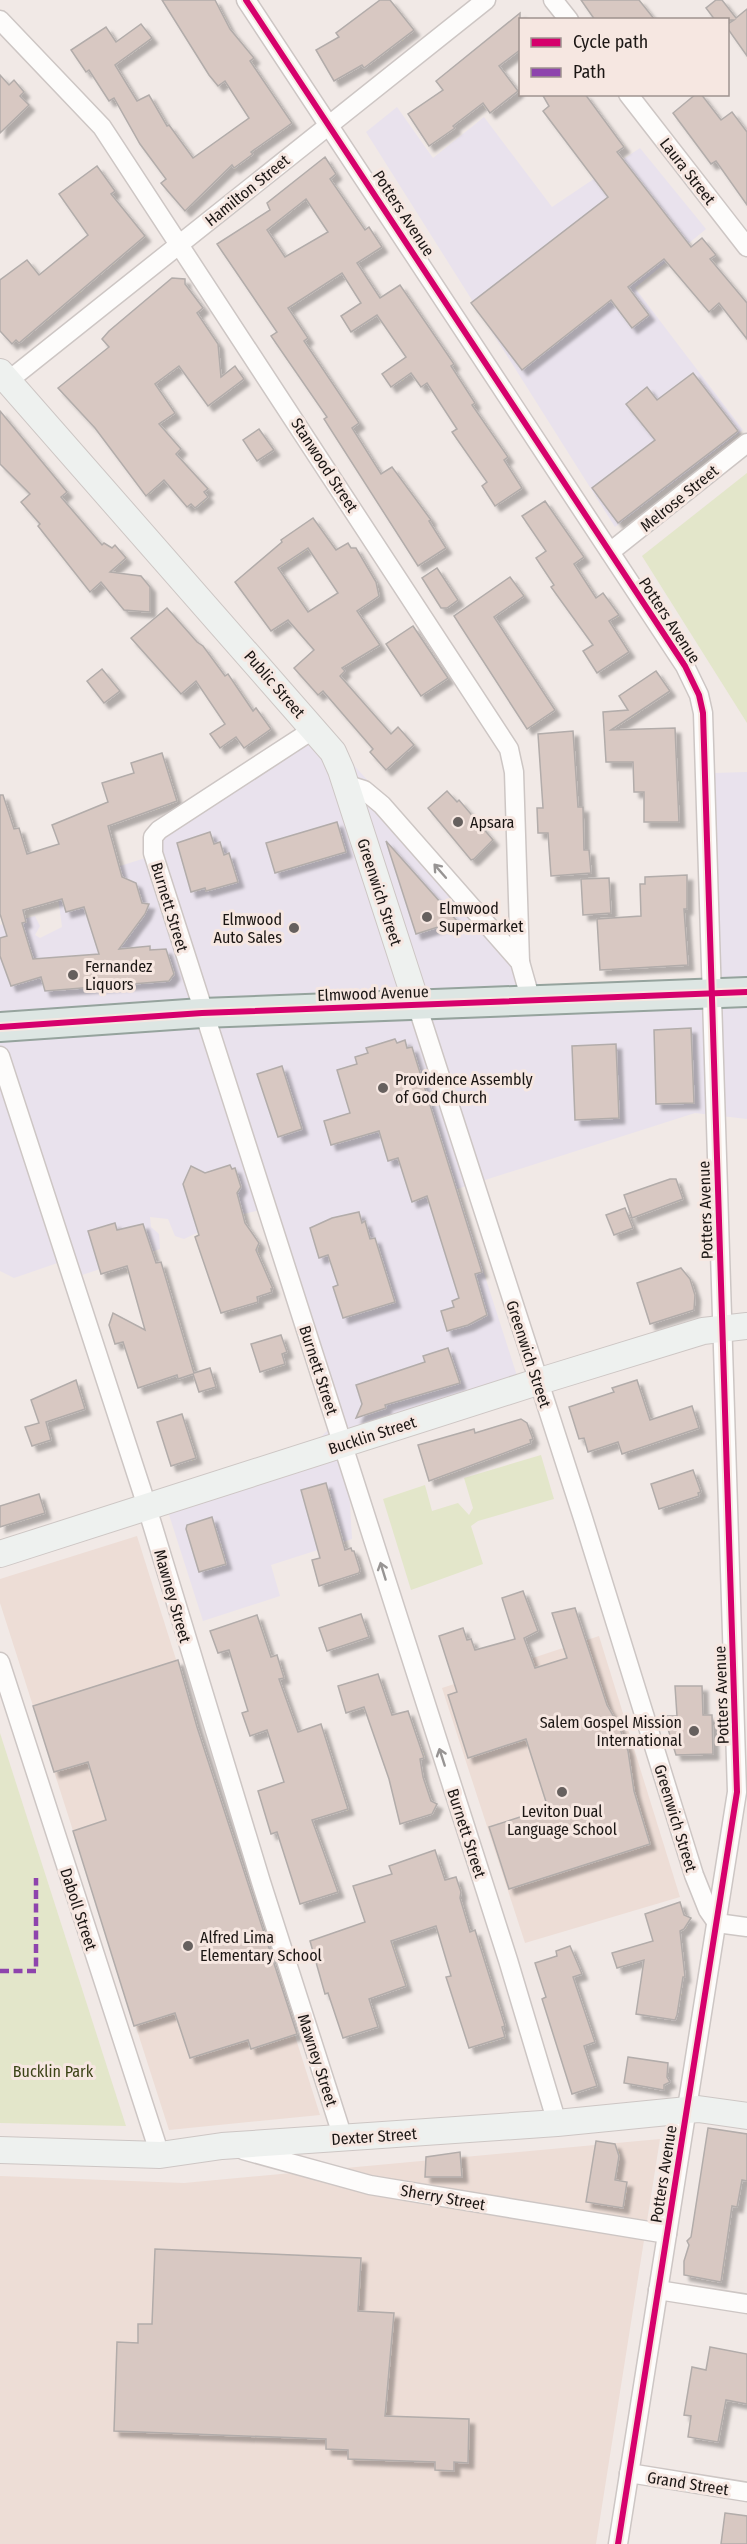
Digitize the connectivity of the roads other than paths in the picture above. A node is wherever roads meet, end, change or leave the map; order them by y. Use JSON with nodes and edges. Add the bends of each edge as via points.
{"nodes":[{"id":1,"x":246,"y":0,"type":"edge"},
{"id":2,"x":486,"y":0,"type":"edge"},
{"id":3,"x":553,"y":0,"type":"edge"},
{"id":4,"x":567,"y":18,"type":"edge"},
{"id":5,"x":0,"y":20,"type":"edge"},
{"id":6,"x":630,"y":96,"type":"edge"},
{"id":7,"x":330,"y":124,"type":"junction"},
{"id":8,"x":181,"y":243,"type":"junction"},
{"id":9,"x":747,"y":247,"type":"edge"},
{"id":10,"x":4,"y":377,"type":"edge"},
{"id":11,"x":747,"y":443,"type":"edge"},
{"id":12,"x":610,"y":552,"type":"junction"},
{"id":13,"x":314,"y":729,"type":"junction"},
{"id":14,"x":345,"y":784,"type":"junction"},
{"id":15,"x":520,"y":962,"type":"junction"},
{"id":16,"x":747,"y":992,"type":"edge"},
{"id":17,"x":712,"y":995,"type":"junction"},
{"id":18,"x":531,"y":1001,"type":"junction"},
{"id":19,"x":417,"y":1005,"type":"junction"},
{"id":20,"x":202,"y":1013,"type":"junction"},
{"id":21,"x":0,"y":1027,"type":"edge"},
{"id":22,"x":0,"y":1056,"type":"edge"},
{"id":23,"x":735,"y":1328,"type":"edge"},
{"id":24,"x":537,"y":1382,"type":"junction"},
{"id":25,"x":343,"y":1445,"type":"junction"},
{"id":26,"x":147,"y":1507,"type":"junction"},
{"id":27,"x":739,"y":1551,"type":"edge"},
{"id":28,"x":0,"y":1554,"type":"edge"},
{"id":29,"x":0,"y":1662,"type":"edge"},
{"id":30,"x":742,"y":1792,"type":"edge"},
{"id":31,"x":717,"y":1923,"type":"junction"},
{"id":32,"x":747,"y":1928,"type":"edge"},
{"id":33,"x":687,"y":2110,"type":"junction"},
{"id":34,"x":747,"y":2116,"type":"edge"},
{"id":35,"x":558,"y":2123,"type":"junction"},
{"id":36,"x":343,"y":2138,"type":"junction"},
{"id":37,"x":222,"y":2146,"type":"junction"},
{"id":38,"x":0,"y":2150,"type":"edge"},
{"id":39,"x":160,"y":2155,"type":"junction"},
{"id":40,"x":667,"y":2234,"type":"junction"},
{"id":41,"x":658,"y":2290,"type":"junction"},
{"id":42,"x":747,"y":2304,"type":"edge"},
{"id":43,"x":629,"y":2473,"type":"junction"},
{"id":44,"x":747,"y":2492,"type":"edge"},
{"id":45,"x":618,"y":2544,"type":"edge"}],
"edges":[{"from":1,"to":7,"type":"street","name":"Potters Avenue"},
{"from":2,"to":7,"type":"street","name":"Hamilton Street"},
{"from":3,"to":4,"type":"street"},
{"from":5,"to":8,"type":"street","name":"Stanwood Street","via":[[102,127]]},
{"from":6,"to":9,"type":"street","name":"Laura Street"},
{"from":7,"to":8,"type":"street","name":"Hamilton Street"},
{"from":7,"to":12,"type":"street","name":"Potters Avenue"},
{"from":8,"to":10,"type":"street","name":"Hamilton Street"},
{"from":8,"to":15,"type":"street","name":"Stanwood Street","via":[[509,749],[514,772]]},
{"from":10,"to":13,"type":"street","name":"Public Street"},
{"from":11,"to":12,"type":"street","name":"Melrose Street"},
{"from":12,"to":17,"type":"street","name":"Potters Avenue","via":[[685,666],[699,695],[703,713]]},
{"from":13,"to":14,"type":"street","name":"Public Street","via":[[333,752]]},
{"from":13,"to":20,"type":"street","name":"Burnett Street","via":[[153,837],[153,853]]},
{"from":15,"to":14,"type":"street","one_way":true,"via":[[381,804],[364,790]]},
{"from":14,"to":19,"type":"street","name":"Greenwich Street"},
{"from":15,"to":18,"type":"street"},
{"from":16,"to":17,"type":"main road","name":"Elmwood Avenue"},
{"from":17,"to":18,"type":"main road","name":"Elmwood Avenue"},
{"from":17,"to":23,"type":"street","name":"Potters Avenue"},
{"from":18,"to":19,"type":"main road","name":"Elmwood Avenue"},
{"from":19,"to":20,"type":"main road","name":"Elmwood Avenue"},
{"from":19,"to":24,"type":"street","name":"Greenwich Street"},
{"from":20,"to":21,"type":"main road","name":"Elmwood Avenue"},
{"from":20,"to":25,"type":"street","name":"Burnett Street"},
{"from":22,"to":26,"type":"street","name":"Mawney Street"},
{"from":23,"to":24,"type":"street","name":"Bucklin Street","via":[[703,1331]]},
{"from":23,"to":27,"type":"street","name":"Potters Avenue"},
{"from":24,"to":25,"type":"street","name":"Bucklin Street"},
{"from":24,"to":31,"type":"street","name":"Greenwich Street","via":[[694,1875]]},
{"from":25,"to":26,"type":"street","name":"Bucklin Street"},
{"from":35,"to":25,"type":"street","name":"Burnett Street","one_way":true},
{"from":26,"to":28,"type":"street","name":"Bucklin Street"},
{"from":26,"to":36,"type":"street","name":"Mawney Street"},
{"from":27,"to":30,"type":"street","name":"Potters Avenue"},
{"from":29,"to":39,"type":"street","name":"Daboll Street"},
{"from":30,"to":31,"type":"street","name":"Potters Avenue"},
{"from":31,"to":32,"type":"street"},
{"from":31,"to":33,"type":"street","name":"Potters Avenue"},
{"from":33,"to":34,"type":"street","name":"Dexter Street"},
{"from":33,"to":35,"type":"street","name":"Dexter Street"},
{"from":33,"to":40,"type":"street","name":"Potters Avenue"},
{"from":35,"to":36,"type":"street","name":"Dexter Street"},
{"from":36,"to":37,"type":"street","name":"Dexter Street"},
{"from":37,"to":39,"type":"street","name":"Dexter Street"},
{"from":37,"to":40,"type":"street","name":"Sherry Street","via":[[370,2185]]},
{"from":38,"to":39,"type":"street","name":"Dexter Street"},
{"from":40,"to":41,"type":"street","name":"Potters Avenue"},
{"from":41,"to":42,"type":"street"},
{"from":41,"to":43,"type":"street","name":"Potters Avenue"},
{"from":43,"to":44,"type":"street","name":"Grand Street"},
{"from":43,"to":45,"type":"street","name":"Potters Avenue"}]}
